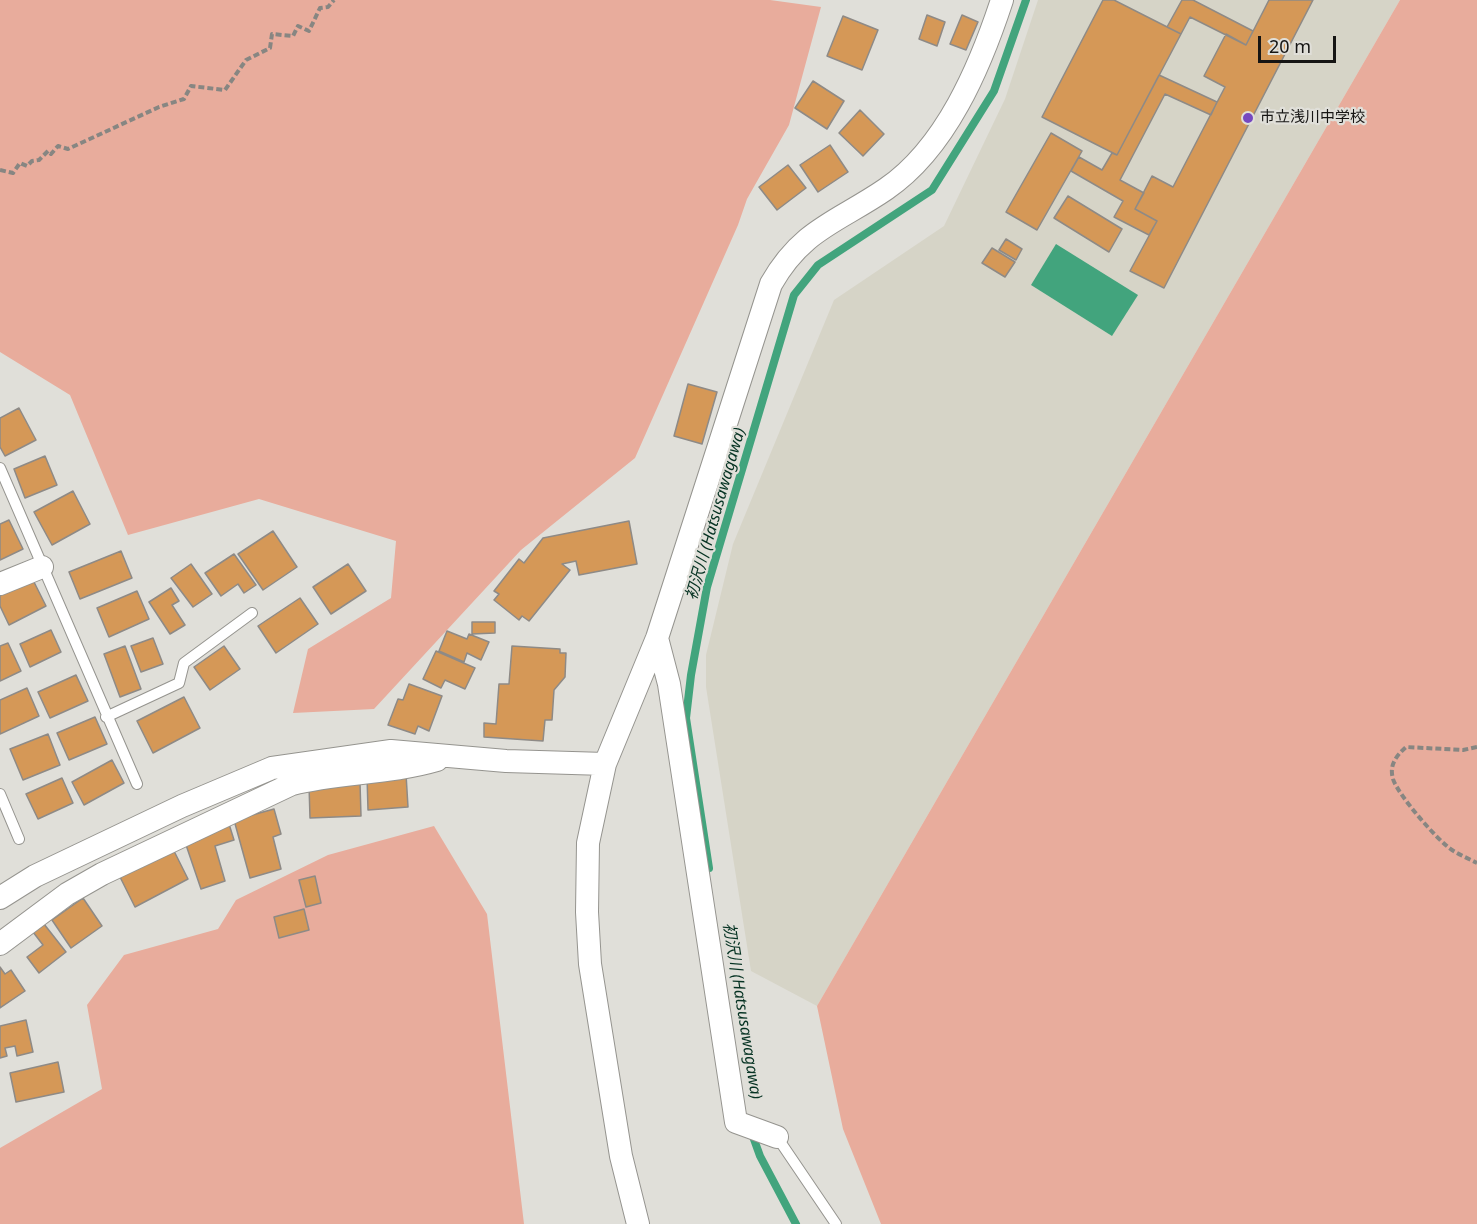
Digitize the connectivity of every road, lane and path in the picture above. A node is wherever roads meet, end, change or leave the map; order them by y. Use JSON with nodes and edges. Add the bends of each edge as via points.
{"nodes":[{"id":1,"x":334,"y":0,"type":"edge"},
{"id":2,"x":1002,"y":0,"type":"edge"},
{"id":3,"x":0,"y":171,"type":"edge"},
{"id":4,"x":0,"y":468,"type":"edge"},
{"id":5,"x":42,"y":567,"type":"junction"},
{"id":6,"x":0,"y":584,"type":"edge"},
{"id":7,"x":252,"y":613,"type":"dead end"},
{"id":8,"x":657,"y":638,"type":"junction"},
{"id":9,"x":106,"y":717,"type":"junction"},
{"id":10,"x":1477,"y":747,"type":"edge"},
{"id":11,"x":450,"y":756,"type":"junction"},
{"id":12,"x":605,"y":764,"type":"junction"},
{"id":13,"x":136,"y":784,"type":"dead end"},
{"id":14,"x":0,"y":794,"type":"edge"},
{"id":15,"x":19,"y":839,"type":"dead end"},
{"id":16,"x":1477,"y":863,"type":"edge"},
{"id":17,"x":0,"y":898,"type":"edge"},
{"id":18,"x":0,"y":944,"type":"edge"},
{"id":19,"x":777,"y":1137,"type":"joint"},
{"id":20,"x":638,"y":1224,"type":"edge"},
{"id":21,"x":836,"y":1224,"type":"edge"}],
"edges":[{"from":1,"to":3,"type":"path","via":[[328,7],[320,8],[309,31],[298,26],[293,36],[272,34],[270,48],[246,60],[225,90],[191,86],[184,99],[68,149],[58,146],[27,166],[20,163],[13,173]]},
{"from":2,"to":8,"type":"street","via":[[970,78],[927,150],[887,188],[806,238],[785,260],[771,284]]},
{"from":4,"to":5,"type":"lane"},
{"from":5,"to":6,"type":"street"},
{"from":5,"to":9,"type":"lane"},
{"from":7,"to":9,"type":"lane","via":[[184,663],[179,682]]},
{"from":8,"to":12,"type":"street"},
{"from":8,"to":19,"type":"street","via":[[669,684],[736,1122]]},
{"from":9,"to":13,"type":"lane"},
{"from":10,"to":16,"type":"path","via":[[1406,747],[1395,756],[1392,766],[1393,780],[1420,819],[1450,850]]},
{"from":11,"to":12,"type":"street"},
{"from":11,"to":17,"type":"street","via":[[391,751],[272,768],[67,860]]},
{"from":11,"to":18,"type":"street","via":[[406,769],[292,784],[102,874],[67,894]]},
{"from":12,"to":20,"type":"street","via":[[588,843],[590,964],[621,1156]]},
{"from":14,"to":15,"type":"lane"},
{"from":19,"to":21,"type":"lane"}]}
